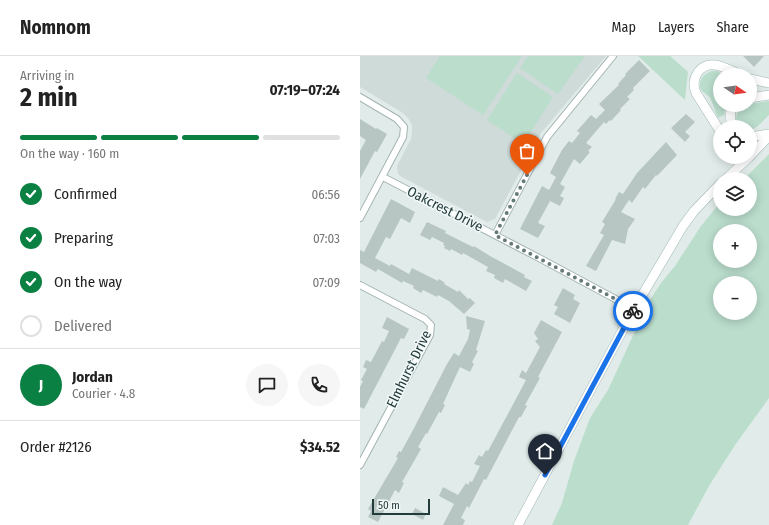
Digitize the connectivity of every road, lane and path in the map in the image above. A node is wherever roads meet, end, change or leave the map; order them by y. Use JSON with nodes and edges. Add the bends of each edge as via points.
{"nodes":[{"id":1,"x":613,"y":56,"type":"edge"},
{"id":2,"x":725,"y":68,"type":"edge"},
{"id":3,"x":757,"y":80,"type":"edge"},
{"id":4,"x":769,"y":83,"type":"edge"},
{"id":5,"x":769,"y":95,"type":"edge"},
{"id":6,"x":360,"y":97,"type":"edge"},
{"id":7,"x":757,"y":97,"type":"edge"},
{"id":8,"x":713,"y":120,"type":"edge"},
{"id":9,"x":769,"y":135,"type":"edge"},
{"id":10,"x":757,"y":136,"type":"edge"},
{"id":11,"x":757,"y":148,"type":"edge"},
{"id":12,"x":742,"y":164,"type":"edge"},
{"id":13,"x":733,"y":172,"type":"edge"},
{"id":14,"x":383,"y":177,"type":"junction"},
{"id":15,"x":713,"y":191,"type":"edge"},
{"id":16,"x":360,"y":218,"type":"edge"},
{"id":17,"x":495,"y":235,"type":"junction"},
{"id":18,"x":360,"y":285,"type":"edge"},
{"id":19,"x":634,"y":309,"type":"junction"},
{"id":20,"x":360,"y":465,"type":"edge"},
{"id":21,"x":518,"y":525,"type":"edge"}],
"edges":[{"from":1,"to":17,"type":"street","via":[[547,137]]},
{"from":2,"to":8,"type":"main road","via":[[711,64],[702,68],[695,76],[696,93]]},
{"from":3,"to":4,"type":"main road"},
{"from":5,"to":7,"type":"main road"},
{"from":6,"to":14,"type":"street","via":[[397,119],[404,127],[403,137]]},
{"from":9,"to":10,"type":"main road"},
{"from":9,"to":11,"type":"main road"},
{"from":12,"to":13,"type":"main road"},
{"from":14,"to":16,"type":"street"},
{"from":14,"to":17,"type":"street","name":"Oakcrest Drive"},
{"from":15,"to":19,"type":"main road","via":[[683,226]]},
{"from":17,"to":19,"type":"street","name":"Oakcrest Drive"},
{"from":18,"to":20,"type":"street","name":"Elmhurst Drive","via":[[425,318],[431,325],[430,335]]},
{"from":19,"to":21,"type":"main road"}]}
